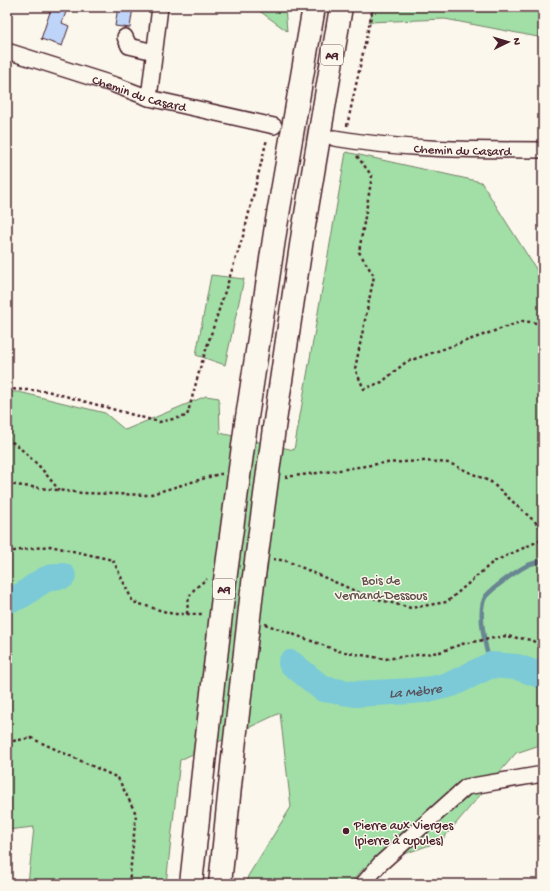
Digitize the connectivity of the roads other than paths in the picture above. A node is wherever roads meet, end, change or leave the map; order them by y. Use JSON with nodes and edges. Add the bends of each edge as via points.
{"nodes":[{"id":1,"x":160,"y":7,"type":"edge"},
{"id":2,"x":314,"y":7,"type":"edge"},
{"id":3,"x":341,"y":7,"type":"edge"},
{"id":4,"x":125,"y":37,"type":"dead end"},
{"id":5,"x":7,"y":51,"type":"edge"},
{"id":6,"x":154,"y":52,"type":"junction"},
{"id":7,"x":149,"y":98,"type":"junction"},
{"id":8,"x":272,"y":126,"type":"tunnel mouth"},
{"id":9,"x":339,"y":139,"type":"tunnel mouth"},
{"id":10,"x":543,"y":150,"type":"edge"},
{"id":11,"x":543,"y":774,"type":"edge"},
{"id":12,"x":191,"y":884,"type":"edge"},
{"id":13,"x":220,"y":884,"type":"edge"},
{"id":14,"x":363,"y":884,"type":"edge"}],
"edges":[{"from":1,"to":6,"type":"street"},
{"from":2,"to":12,"type":"highway","number":"A9","bridge":true,"via":[[276,226],[246,424],[225,580]]},
{"from":3,"to":13,"type":"highway","number":"A9","bridge":true,"via":[[304,224],[274,428],[252,591]]},
{"from":4,"to":6,"type":"street","via":[[129,46]]},
{"from":5,"to":7,"type":"street","name":"Chemin du Casard"},
{"from":6,"to":7,"type":"street"},
{"from":7,"to":8,"type":"street","name":"Chemin du Casard"},
{"from":9,"to":10,"type":"street","name":"Chemin du Casard","via":[[427,148]]},
{"from":11,"to":14,"type":"street","via":[[466,788],[380,864]]}]}
